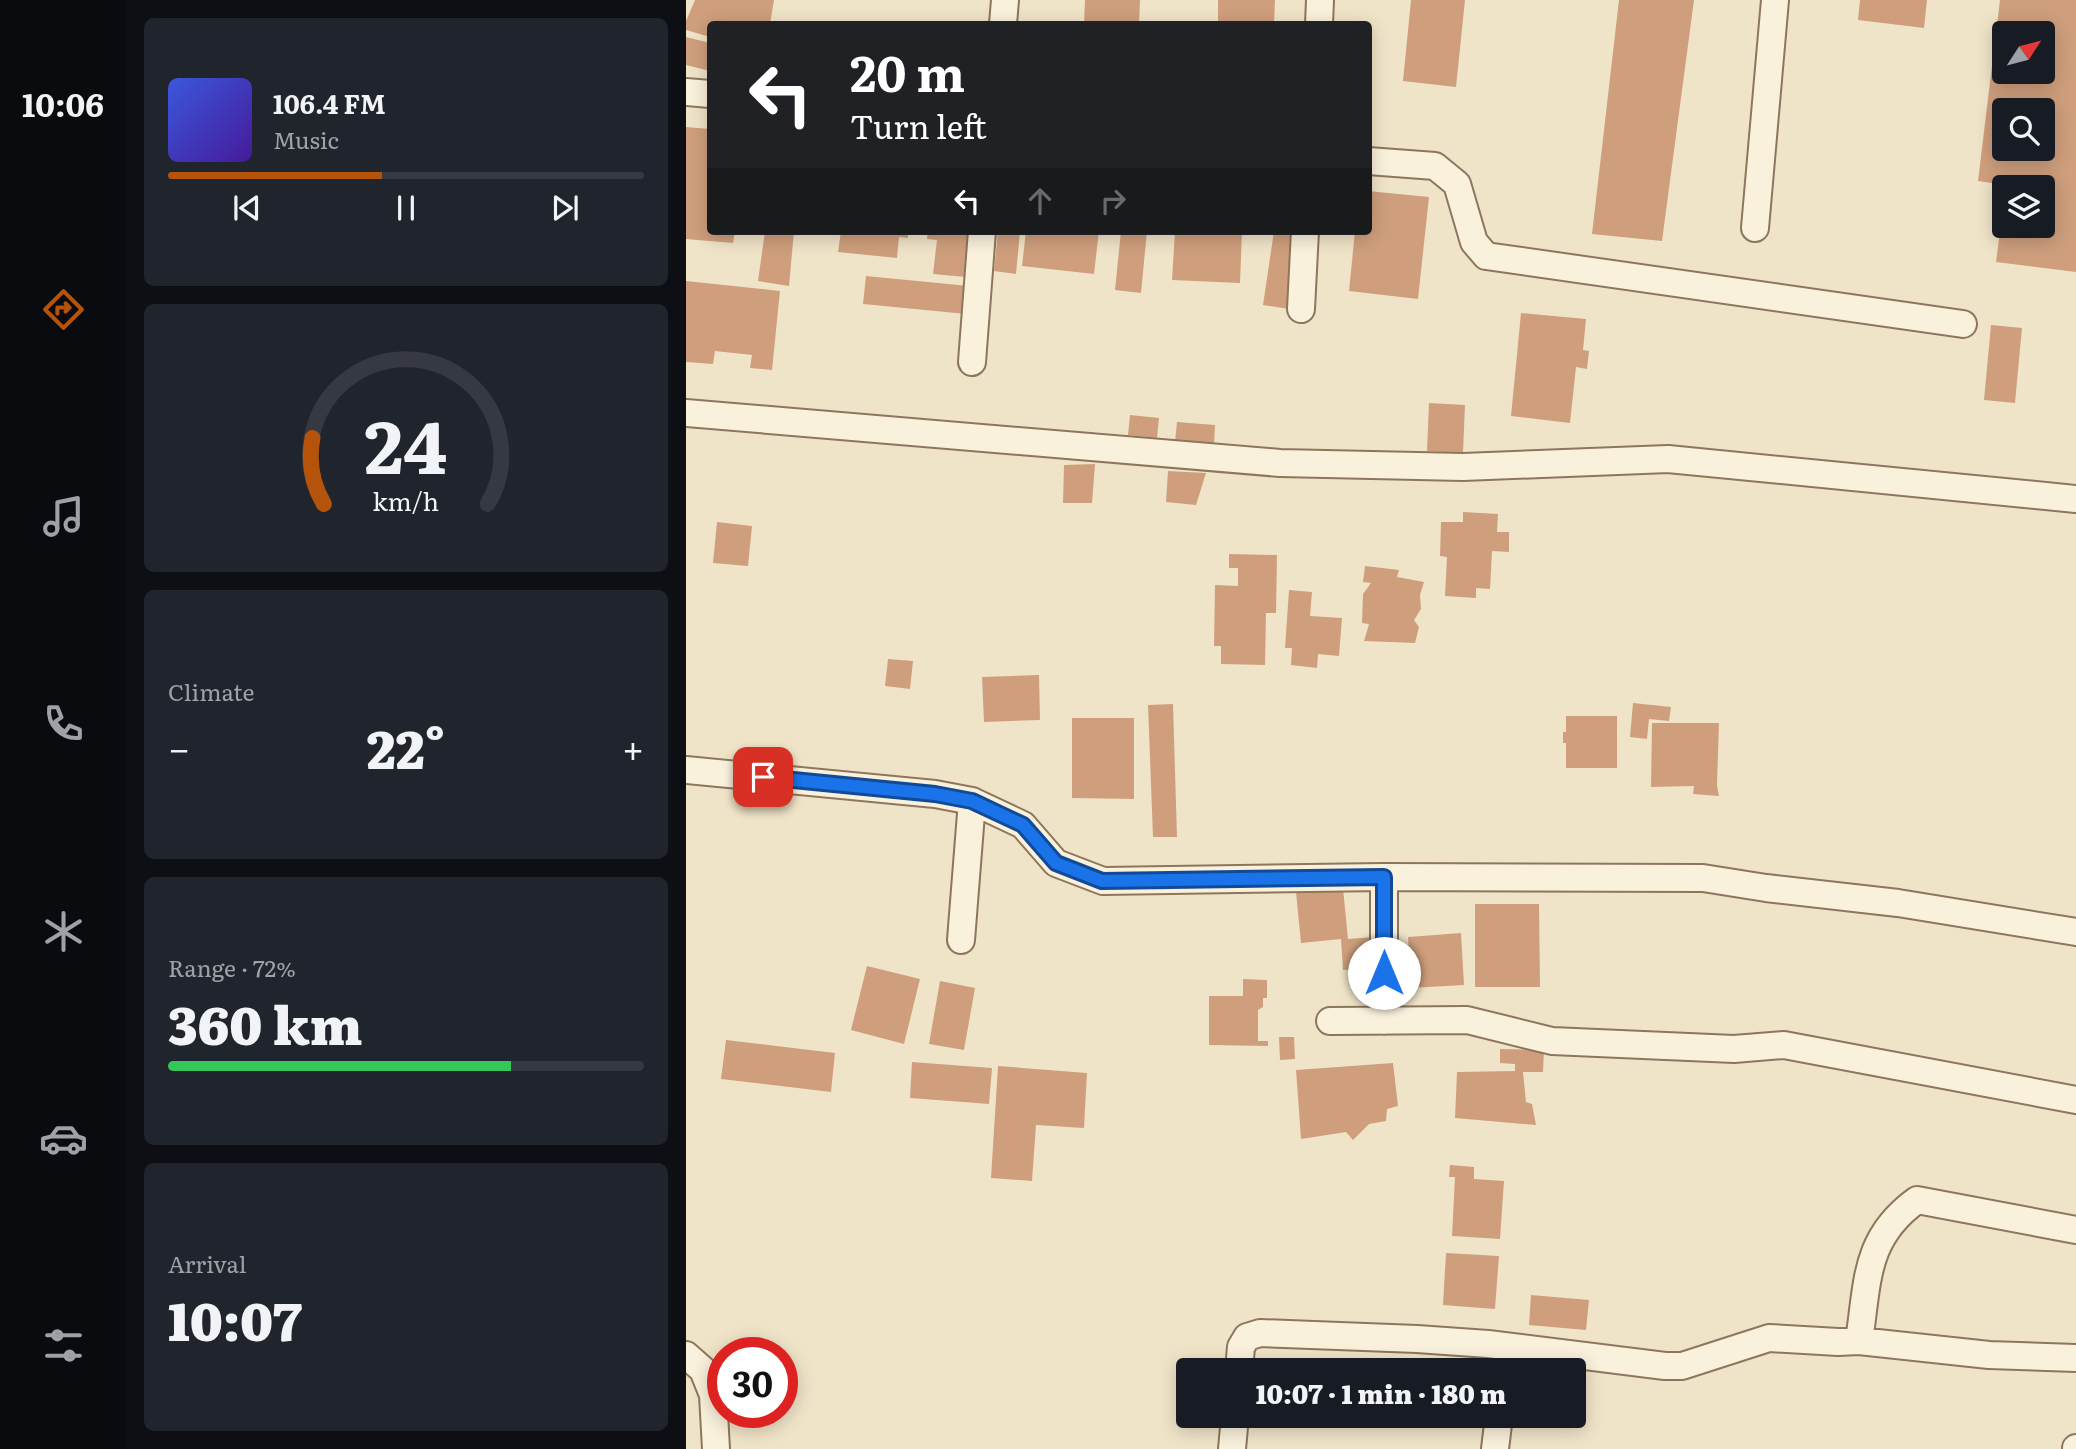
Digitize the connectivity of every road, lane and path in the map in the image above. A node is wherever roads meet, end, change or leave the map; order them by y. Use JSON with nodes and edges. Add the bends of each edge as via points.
{"nodes":[{"id":1,"x":1005,"y":0,"type":"edge"},
{"id":2,"x":1320,"y":0,"type":"edge"},
{"id":3,"x":1775,"y":0,"type":"edge"},
{"id":4,"x":1003,"y":21,"type":"edge"},
{"id":5,"x":1319,"y":21,"type":"edge"},
{"id":6,"x":686,"y":92,"type":"edge"},
{"id":7,"x":707,"y":94,"type":"edge"},
{"id":8,"x":1372,"y":161,"type":"edge"},
{"id":9,"x":1755,"y":228,"type":"dead end"},
{"id":10,"x":982,"y":235,"type":"edge"},
{"id":11,"x":1306,"y":235,"type":"edge"},
{"id":12,"x":1301,"y":309,"type":"dead end"},
{"id":13,"x":1964,"y":324,"type":"dead end"},
{"id":14,"x":972,"y":362,"type":"dead end"},
{"id":15,"x":686,"y":413,"type":"edge"},
{"id":16,"x":2076,"y":499,"type":"edge"},
{"id":17,"x":686,"y":770,"type":"edge"},
{"id":18,"x":972,"y":801,"type":"junction"},
{"id":19,"x":1384,"y":877,"type":"junction"},
{"id":20,"x":2076,"y":932,"type":"edge"},
{"id":21,"x":961,"y":940,"type":"dead end"},
{"id":22,"x":1331,"y":1021,"type":"dead end"},
{"id":23,"x":1384,"y":1021,"type":"junction"},
{"id":24,"x":2076,"y":1100,"type":"edge"},
{"id":25,"x":2076,"y":1230,"type":"edge"},
{"id":26,"x":1859,"y":1341,"type":"junction"},
{"id":27,"x":686,"y":1355,"type":"edge"},
{"id":28,"x":1240,"y":1358,"type":"edge"},
{"id":29,"x":1504,"y":1358,"type":"edge"},
{"id":30,"x":2076,"y":1358,"type":"edge"},
{"id":31,"x":1586,"y":1360,"type":"edge"},
{"id":32,"x":1234,"y":1428,"type":"edge"},
{"id":33,"x":1498,"y":1428,"type":"edge"},
{"id":34,"x":716,"y":1449,"type":"edge"},
{"id":35,"x":1232,"y":1449,"type":"edge"},
{"id":36,"x":1495,"y":1449,"type":"edge"}],
"edges":[{"from":1,"to":4,"type":"street"},
{"from":2,"to":5,"type":"street"},
{"from":3,"to":9,"type":"street"},
{"from":6,"to":7,"type":"street"},
{"from":8,"to":13,"type":"street","via":[[1435,166],[1457,184],[1474,242],[1486,256]]},
{"from":10,"to":14,"type":"street"},
{"from":11,"to":12,"type":"street"},
{"from":15,"to":16,"type":"street","via":[[1280,463],[1462,467],[1668,459]]},
{"from":17,"to":18,"type":"street"},
{"from":18,"to":19,"type":"street","via":[[1023,825],[1056,863],[1102,881]]},
{"from":18,"to":21,"type":"street"},
{"from":19,"to":20,"type":"street","via":[[1703,878]]},
{"from":19,"to":23,"type":"street"},
{"from":22,"to":23,"type":"street"},
{"from":23,"to":24,"type":"street","via":[[1467,1020],[1552,1041],[1734,1049],[1784,1045]]},
{"from":25,"to":26,"type":"street","via":[[1917,1200],[1897,1214],[1880,1238],[1870,1268]]},
{"from":26,"to":30,"type":"street","via":[[1989,1355]]},
{"from":26,"to":31,"type":"street","via":[[1769,1338],[1682,1366]]},
{"from":27,"to":34,"type":"street","via":[[703,1370],[713,1395]]},
{"from":28,"to":29,"type":"street","via":[[1247,1337],[1260,1333],[1417,1339]]},
{"from":32,"to":35,"type":"street"},
{"from":33,"to":36,"type":"street"}]}
